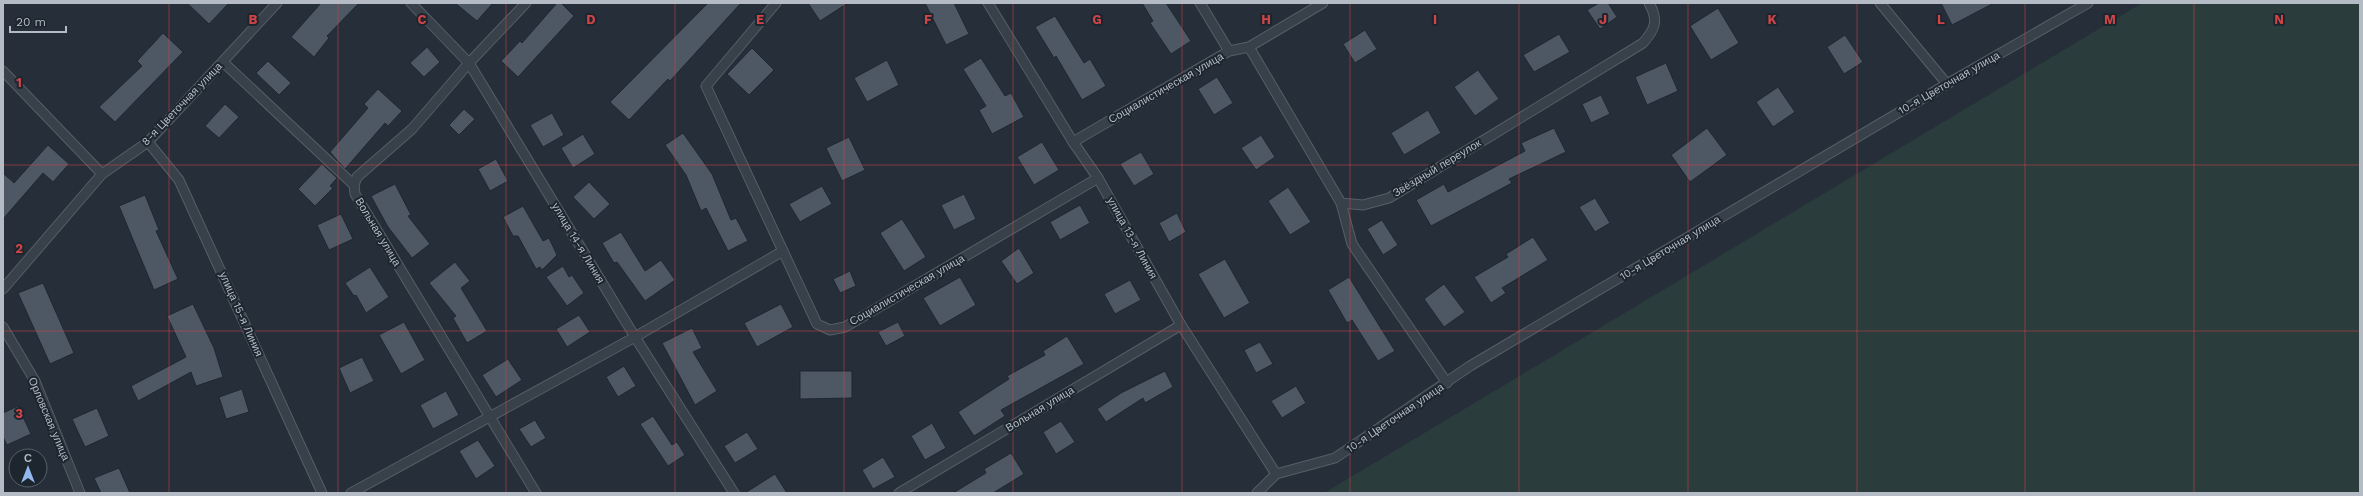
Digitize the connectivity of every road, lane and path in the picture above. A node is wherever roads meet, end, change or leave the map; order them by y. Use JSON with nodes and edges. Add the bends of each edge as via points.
{"nodes":[{"id":1,"x":277,"y":3,"type":"edge"},
{"id":2,"x":411,"y":3,"type":"edge"},
{"id":3,"x":526,"y":3,"type":"edge"},
{"id":4,"x":776,"y":3,"type":"edge"},
{"id":5,"x":988,"y":3,"type":"edge"},
{"id":6,"x":1200,"y":3,"type":"edge"},
{"id":7,"x":1323,"y":3,"type":"edge"},
{"id":8,"x":1649,"y":3,"type":"edge"},
{"id":9,"x":1880,"y":3,"type":"edge"},
{"id":10,"x":2088,"y":3,"type":"edge"},
{"id":11,"x":1249,"y":47,"type":"junction"},
{"id":12,"x":1229,"y":51,"type":"junction"},
{"id":13,"x":223,"y":62,"type":"junction"},
{"id":14,"x":469,"y":63,"type":"junction"},
{"id":15,"x":3,"y":71,"type":"edge"},
{"id":16,"x":1947,"y":84,"type":"junction"},
{"id":17,"x":148,"y":142,"type":"junction"},
{"id":18,"x":1073,"y":142,"type":"junction"},
{"id":19,"x":102,"y":174,"type":"junction"},
{"id":20,"x":1098,"y":178,"type":"junction"},
{"id":21,"x":354,"y":185,"type":"junction"},
{"id":22,"x":1342,"y":203,"type":"junction"},
{"id":23,"x":783,"y":251,"type":"junction"},
{"id":24,"x":3,"y":289,"type":"edge"},
{"id":25,"x":1181,"y":325,"type":"junction"},
{"id":26,"x":3,"y":327,"type":"edge"},
{"id":27,"x":635,"y":337,"type":"junction"},
{"id":28,"x":1447,"y":383,"type":"junction"},
{"id":29,"x":488,"y":417,"type":"junction"},
{"id":30,"x":1276,"y":474,"type":"junction"},
{"id":31,"x":80,"y":493,"type":"edge"},
{"id":32,"x":322,"y":493,"type":"edge"},
{"id":33,"x":351,"y":493,"type":"edge"},
{"id":34,"x":536,"y":493,"type":"edge"},
{"id":35,"x":734,"y":493,"type":"edge"},
{"id":36,"x":899,"y":493,"type":"edge"},
{"id":37,"x":1257,"y":493,"type":"edge"}],
"edges":[{"from":1,"to":13,"type":"lane","name":"8-я Цветочная улица"},
{"from":2,"to":14,"type":"lane","name":"улица 14-я Линия"},
{"from":3,"to":14,"type":"lane","name":"Вольная улица"},
{"from":4,"to":23,"type":"lane","name":"Социалистическая улица","via":[[706,86]]},
{"from":5,"to":18,"type":"lane","name":"улица 13-я Линия"},
{"from":6,"to":12,"type":"lane"},
{"from":7,"to":11,"type":"lane","name":"Социалистическая улица"},
{"from":8,"to":22,"type":"lane","name":"Звёздный переулок","via":[[1654,12],[1654,29],[1643,43],[1389,198],[1363,205]]},
{"from":9,"to":16,"type":"lane"},
{"from":10,"to":16,"type":"lane","name":"10-я Цветочная улица"},
{"from":11,"to":12,"type":"lane","name":"Социалистическая улица"},
{"from":11,"to":22,"type":"lane"},
{"from":12,"to":18,"type":"lane","name":"Социалистическая улица"},
{"from":13,"to":17,"type":"lane","name":"8-я Цветочная улица"},
{"from":13,"to":21,"type":"lane"},
{"from":14,"to":21,"type":"lane","name":"Вольная улица","via":[[412,129],[358,177]]},
{"from":14,"to":27,"type":"lane","name":"улица 14-я Линия"},
{"from":15,"to":19,"type":"lane"},
{"from":16,"to":28,"type":"lane","name":"10-я Цветочная улица","via":[[1477,362]]},
{"from":17,"to":19,"type":"lane","name":"8-я Цветочная улица"},
{"from":17,"to":32,"type":"lane","name":"улица 15-я Линия","via":[[179,180]]},
{"from":18,"to":20,"type":"lane","name":"улица 13-я Линия"},
{"from":19,"to":24,"type":"lane","name":"8-я Цветочная улица"},
{"from":20,"to":23,"type":"lane","name":"Социалистическая улица","via":[[845,327],[830,330],[817,324]]},
{"from":20,"to":25,"type":"lane","name":"улица 13-я Линия"},
{"from":21,"to":29,"type":"lane","name":"Вольная улица","via":[[355,194]]},
{"from":22,"to":28,"type":"lane","via":[[1352,244]]},
{"from":23,"to":27,"type":"lane"},
{"from":25,"to":30,"type":"lane","name":"улица 13-я Линия"},
{"from":25,"to":36,"type":"lane","name":"Вольная улица"},
{"from":26,"to":31,"type":"lane","name":"Орловская улица","via":[[35,381]]},
{"from":27,"to":29,"type":"lane"},
{"from":27,"to":35,"type":"lane","name":"улица 14-я Линия"},
{"from":28,"to":30,"type":"lane","name":"10-я Цветочная улица","via":[[1335,458]]},
{"from":29,"to":33,"type":"lane"},
{"from":29,"to":34,"type":"lane","name":"Вольная улица"},
{"from":30,"to":37,"type":"lane","name":"10-я Цветочная улица"}]}
